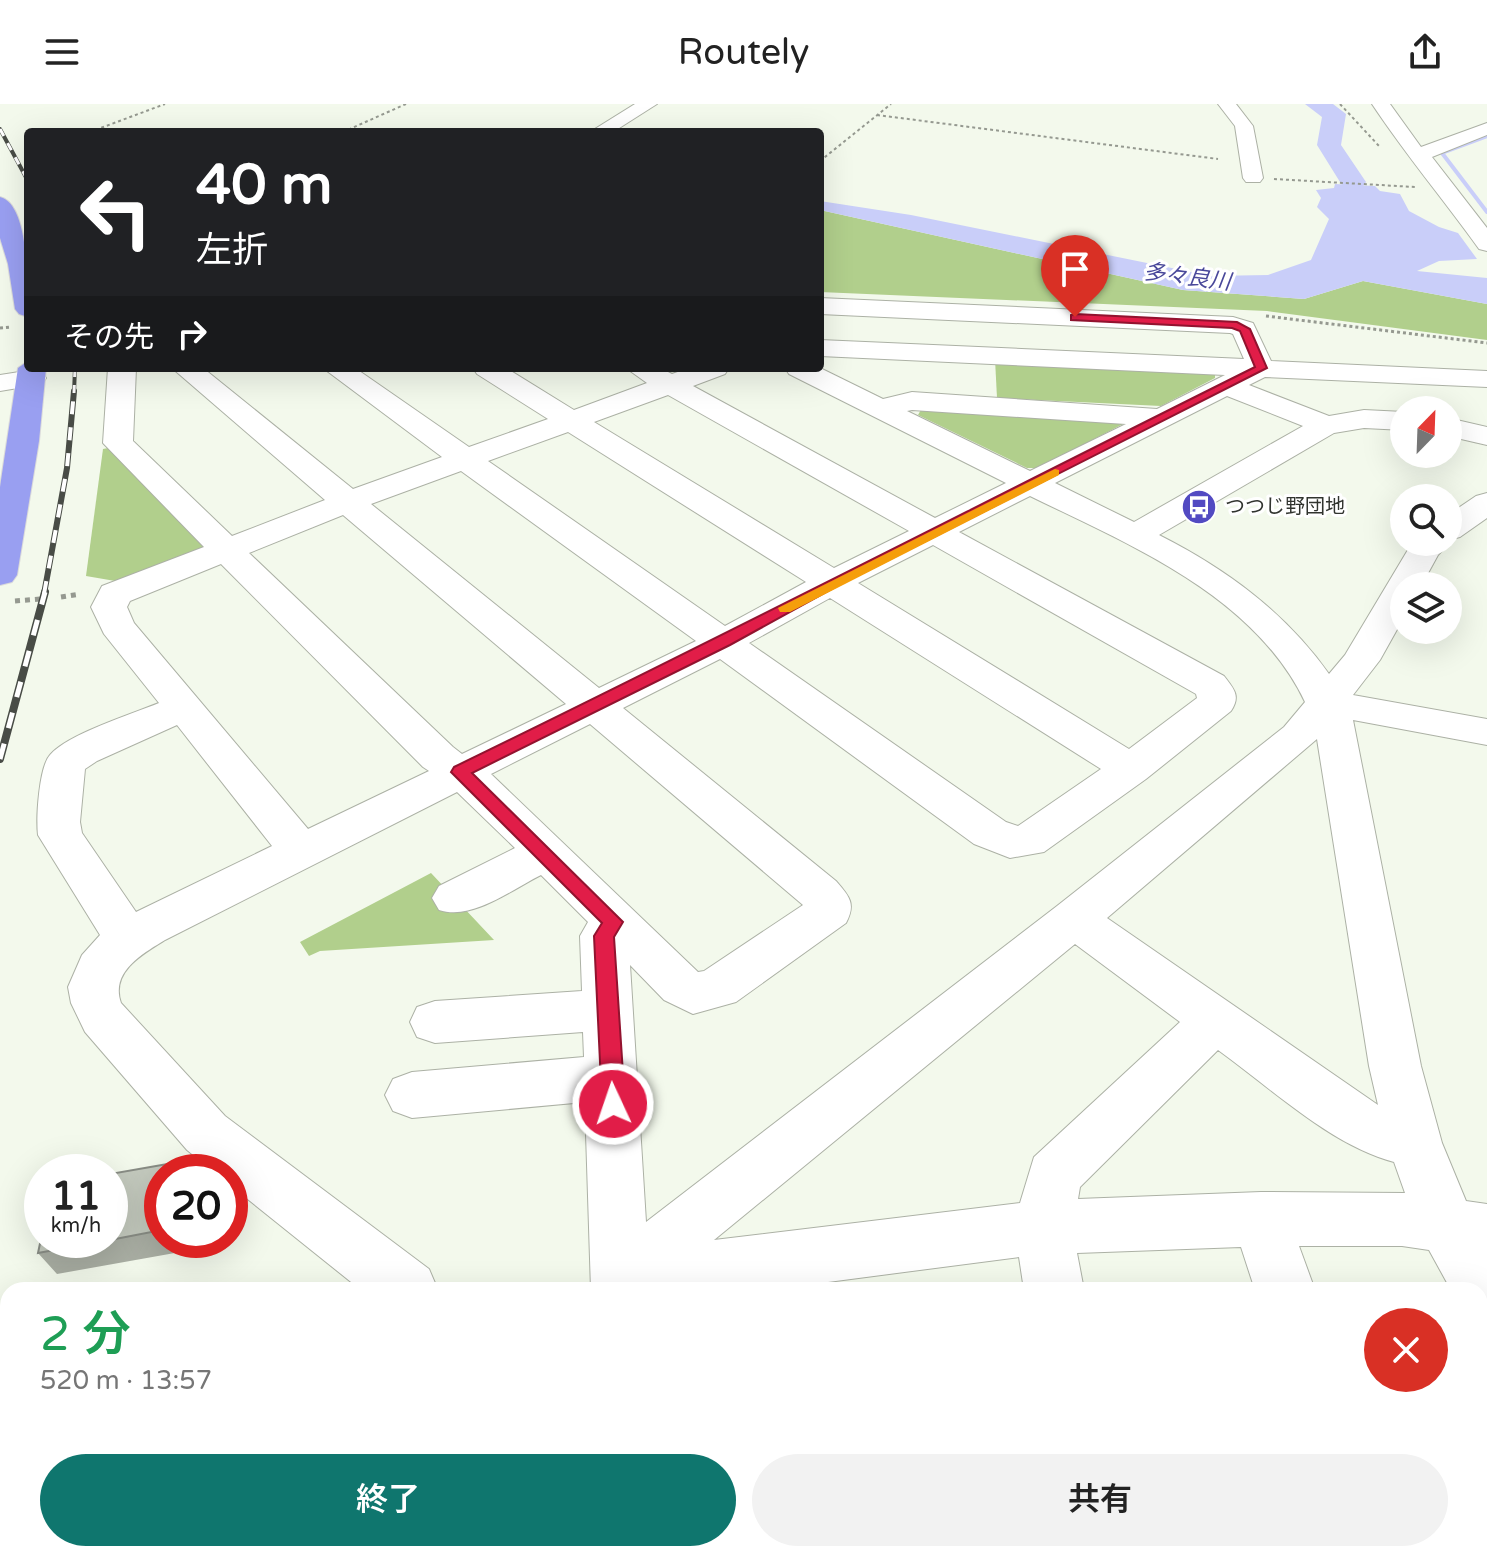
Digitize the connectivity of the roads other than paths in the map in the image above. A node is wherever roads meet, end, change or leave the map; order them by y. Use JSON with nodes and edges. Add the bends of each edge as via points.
{"nodes":[{"id":1,"x":648,"y":104,"type":"edge"},
{"id":2,"x":1227,"y":104,"type":"edge"},
{"id":3,"x":1381,"y":104,"type":"edge"},
{"id":4,"x":606,"y":128,"type":"edge"},
{"id":5,"x":1487,"y":129,"type":"edge"},
{"id":6,"x":1421,"y":156,"type":"junction"},
{"id":7,"x":1253,"y":178,"type":"road end"},
{"id":8,"x":0,"y":203,"type":"edge"},
{"id":9,"x":5,"y":233,"type":"edge"},
{"id":10,"x":1487,"y":244,"type":"edge"},
{"id":11,"x":24,"y":284,"type":"edge"},
{"id":12,"x":824,"y":306,"type":"edge"},
{"id":13,"x":886,"y":309,"type":"junction"},
{"id":14,"x":824,"y":348,"type":"edge"},
{"id":15,"x":883,"y":350,"type":"junction"},
{"id":16,"x":1261,"y":368,"type":"junction"},
{"id":17,"x":122,"y":372,"type":"edge"},
{"id":18,"x":191,"y":372,"type":"edge"},
{"id":19,"x":343,"y":372,"type":"edge"},
{"id":20,"x":493,"y":372,"type":"edge"},
{"id":21,"x":685,"y":372,"type":"edge"},
{"id":22,"x":807,"y":372,"type":"edge"},
{"id":23,"x":32,"y":373,"type":"edge"},
{"id":24,"x":655,"y":376,"type":"edge"},
{"id":25,"x":1487,"y":379,"type":"edge"},
{"id":26,"x":0,"y":383,"type":"edge"},
{"id":27,"x":1228,"y":386,"type":"junction"},
{"id":28,"x":879,"y":408,"type":"junction"},
{"id":29,"x":1163,"y":418,"type":"junction"},
{"id":30,"x":1390,"y":420,"type":"edge"},
{"id":31,"x":572,"y":421,"type":"junction"},
{"id":32,"x":1326,"y":425,"type":"junction"},
{"id":33,"x":1462,"y":430,"type":"edge"},
{"id":34,"x":1487,"y":436,"type":"edge"},
{"id":35,"x":465,"y":459,"type":"junction"},
{"id":36,"x":1032,"y":484,"type":"junction"},
{"id":37,"x":348,"y":502,"type":"junction"},
{"id":38,"x":1487,"y":503,"type":"edge"},
{"id":39,"x":1462,"y":520,"type":"edge"},
{"id":40,"x":938,"y":532,"type":"junction"},
{"id":41,"x":1135,"y":535,"type":"junction"},
{"id":42,"x":225,"y":549,"type":"junction"},
{"id":43,"x":1421,"y":556,"type":"edge"},
{"id":44,"x":831,"y":583,"type":"junction"},
{"id":45,"x":8,"y":588,"type":"edge"},
{"id":46,"x":724,"y":642,"type":"junction"},
{"id":47,"x":1328,"y":703,"type":"junction"},
{"id":48,"x":595,"y":705,"type":"junction"},
{"id":49,"x":182,"y":708,"type":"junction"},
{"id":50,"x":1487,"y":732,"type":"edge"},
{"id":51,"x":1131,"y":769,"type":"junction"},
{"id":52,"x":460,"y":772,"type":"junction"},
{"id":53,"x":300,"y":850,"type":"junction"},
{"id":54,"x":545,"y":853,"type":"junction"},
{"id":55,"x":455,"y":898,"type":"dead end"},
{"id":56,"x":1074,"y":919,"type":"junction"},
{"id":57,"x":613,"y":922,"type":"junction"},
{"id":58,"x":128,"y":939,"type":"junction"},
{"id":59,"x":609,"y":1010,"type":"junction"},
{"id":60,"x":1215,"y":1021,"type":"junction"},
{"id":61,"x":435,"y":1022,"type":"dead end"},
{"id":62,"x":612,"y":1077,"type":"junction"},
{"id":63,"x":412,"y":1095,"type":"dead end"},
{"id":64,"x":1414,"y":1143,"type":"junction"},
{"id":65,"x":1261,"y":1219,"type":"junction"},
{"id":66,"x":1043,"y":1227,"type":"junction"},
{"id":67,"x":1467,"y":1229,"type":"edge"},
{"id":68,"x":825,"y":1272,"type":"edge"},
{"id":69,"x":398,"y":1282,"type":"edge"},
{"id":70,"x":618,"y":1282,"type":"edge"},
{"id":71,"x":624,"y":1282,"type":"edge"},
{"id":72,"x":636,"y":1282,"type":"edge"},
{"id":73,"x":1053,"y":1282,"type":"edge"},
{"id":74,"x":1282,"y":1282,"type":"edge"},
{"id":75,"x":1483,"y":1282,"type":"edge"}],
"edges":[{"from":1,"to":4,"type":"street"},
{"from":2,"to":7,"type":"street","via":[[1244,126]]},
{"from":3,"to":6,"type":"street"},
{"from":5,"to":6,"type":"street"},
{"from":6,"to":10,"type":"street"},
{"from":8,"to":9,"type":"highway"},
{"from":9,"to":11,"type":"highway"},
{"from":12,"to":13,"type":"street"},
{"from":13,"to":15,"type":"street"},
{"from":13,"to":16,"type":"street","via":[[1233,325],[1244,329]]},
{"from":14,"to":15,"type":"street"},
{"from":15,"to":16,"type":"street"},
{"from":16,"to":25,"type":"street","via":[[1403,365]]},
{"from":16,"to":27,"type":"street"},
{"from":17,"to":42,"type":"street","via":[[118,443]]},
{"from":18,"to":37,"type":"street"},
{"from":19,"to":35,"type":"street"},
{"from":20,"to":31,"type":"street"},
{"from":21,"to":24,"type":"street"},
{"from":22,"to":28,"type":"street"},
{"from":23,"to":26,"type":"street"},
{"from":23,"to":45,"type":"highway"},
{"from":24,"to":31,"type":"street"},
{"from":24,"to":40,"type":"street"},
{"from":27,"to":29,"type":"street"},
{"from":27,"to":32,"type":"street"},
{"from":28,"to":29,"type":"street","via":[[912,401]]},
{"from":28,"to":36,"type":"street"},
{"from":29,"to":36,"type":"street"},
{"from":30,"to":32,"type":"street"},
{"from":31,"to":35,"type":"street"},
{"from":31,"to":44,"type":"street"},
{"from":32,"to":41,"type":"street"},
{"from":33,"to":34,"type":"street"},
{"from":35,"to":37,"type":"street"},
{"from":35,"to":46,"type":"street"},
{"from":36,"to":40,"type":"street"},
{"from":36,"to":41,"type":"street"},
{"from":37,"to":42,"type":"street"},
{"from":37,"to":48,"type":"street"},
{"from":38,"to":39,"type":"street"},
{"from":40,"to":44,"type":"street"},
{"from":40,"to":51,"type":"street","via":[[1210,685],[1217,702]]},
{"from":41,"to":47,"type":"street","via":[[1221,587],[1269,625]]},
{"from":42,"to":49,"type":"street","via":[[129,586],[110,602],[117,626]]},
{"from":42,"to":52,"type":"street","via":[[438,757]]},
{"from":43,"to":47,"type":"street","via":[[1361,660]]},
{"from":44,"to":46,"type":"street"},
{"from":44,"to":51,"type":"street"},
{"from":46,"to":48,"type":"street"},
{"from":46,"to":51,"type":"street","via":[[990,833],[1010,842],[1028,841]]},
{"from":47,"to":50,"type":"street"},
{"from":47,"to":56,"type":"street","via":[[1276,755]]},
{"from":47,"to":64,"type":"street"},
{"from":48,"to":52,"type":"street"},
{"from":48,"to":57,"type":"street","via":[[820,893],[829,911],[718,988],[693,994]]},
{"from":49,"to":53,"type":"street"},
{"from":49,"to":58,"type":"street","via":[[82,751],[65,764],[60,835]]},
{"from":52,"to":53,"type":"street"},
{"from":52,"to":54,"type":"street"},
{"from":53,"to":58,"type":"street"},
{"from":54,"to":55,"type":"street"},
{"from":54,"to":57,"type":"street"},
{"from":56,"to":60,"type":"street"},
{"from":56,"to":71,"type":"street","via":[[654,1252]]},
{"from":57,"to":59,"type":"street","via":[[604,936]]},
{"from":58,"to":69,"type":"street","via":[[96,975],[93,988],[103,1017],[206,1133]]},
{"from":59,"to":61,"type":"street"},
{"from":59,"to":62,"type":"street"},
{"from":60,"to":64,"type":"street","via":[[1360,1123]]},
{"from":60,"to":66,"type":"street","via":[[1054,1175]]},
{"from":62,"to":63,"type":"street"},
{"from":62,"to":70,"type":"street"},
{"from":64,"to":67,"type":"street"},
{"from":65,"to":66,"type":"street"},
{"from":65,"to":67,"type":"street","via":[[1402,1219]]},
{"from":65,"to":74,"type":"street"},
{"from":66,"to":68,"type":"street"},
{"from":66,"to":73,"type":"street"},
{"from":67,"to":75,"type":"street"},
{"from":68,"to":72,"type":"street","via":[[653,1276]]}]}
